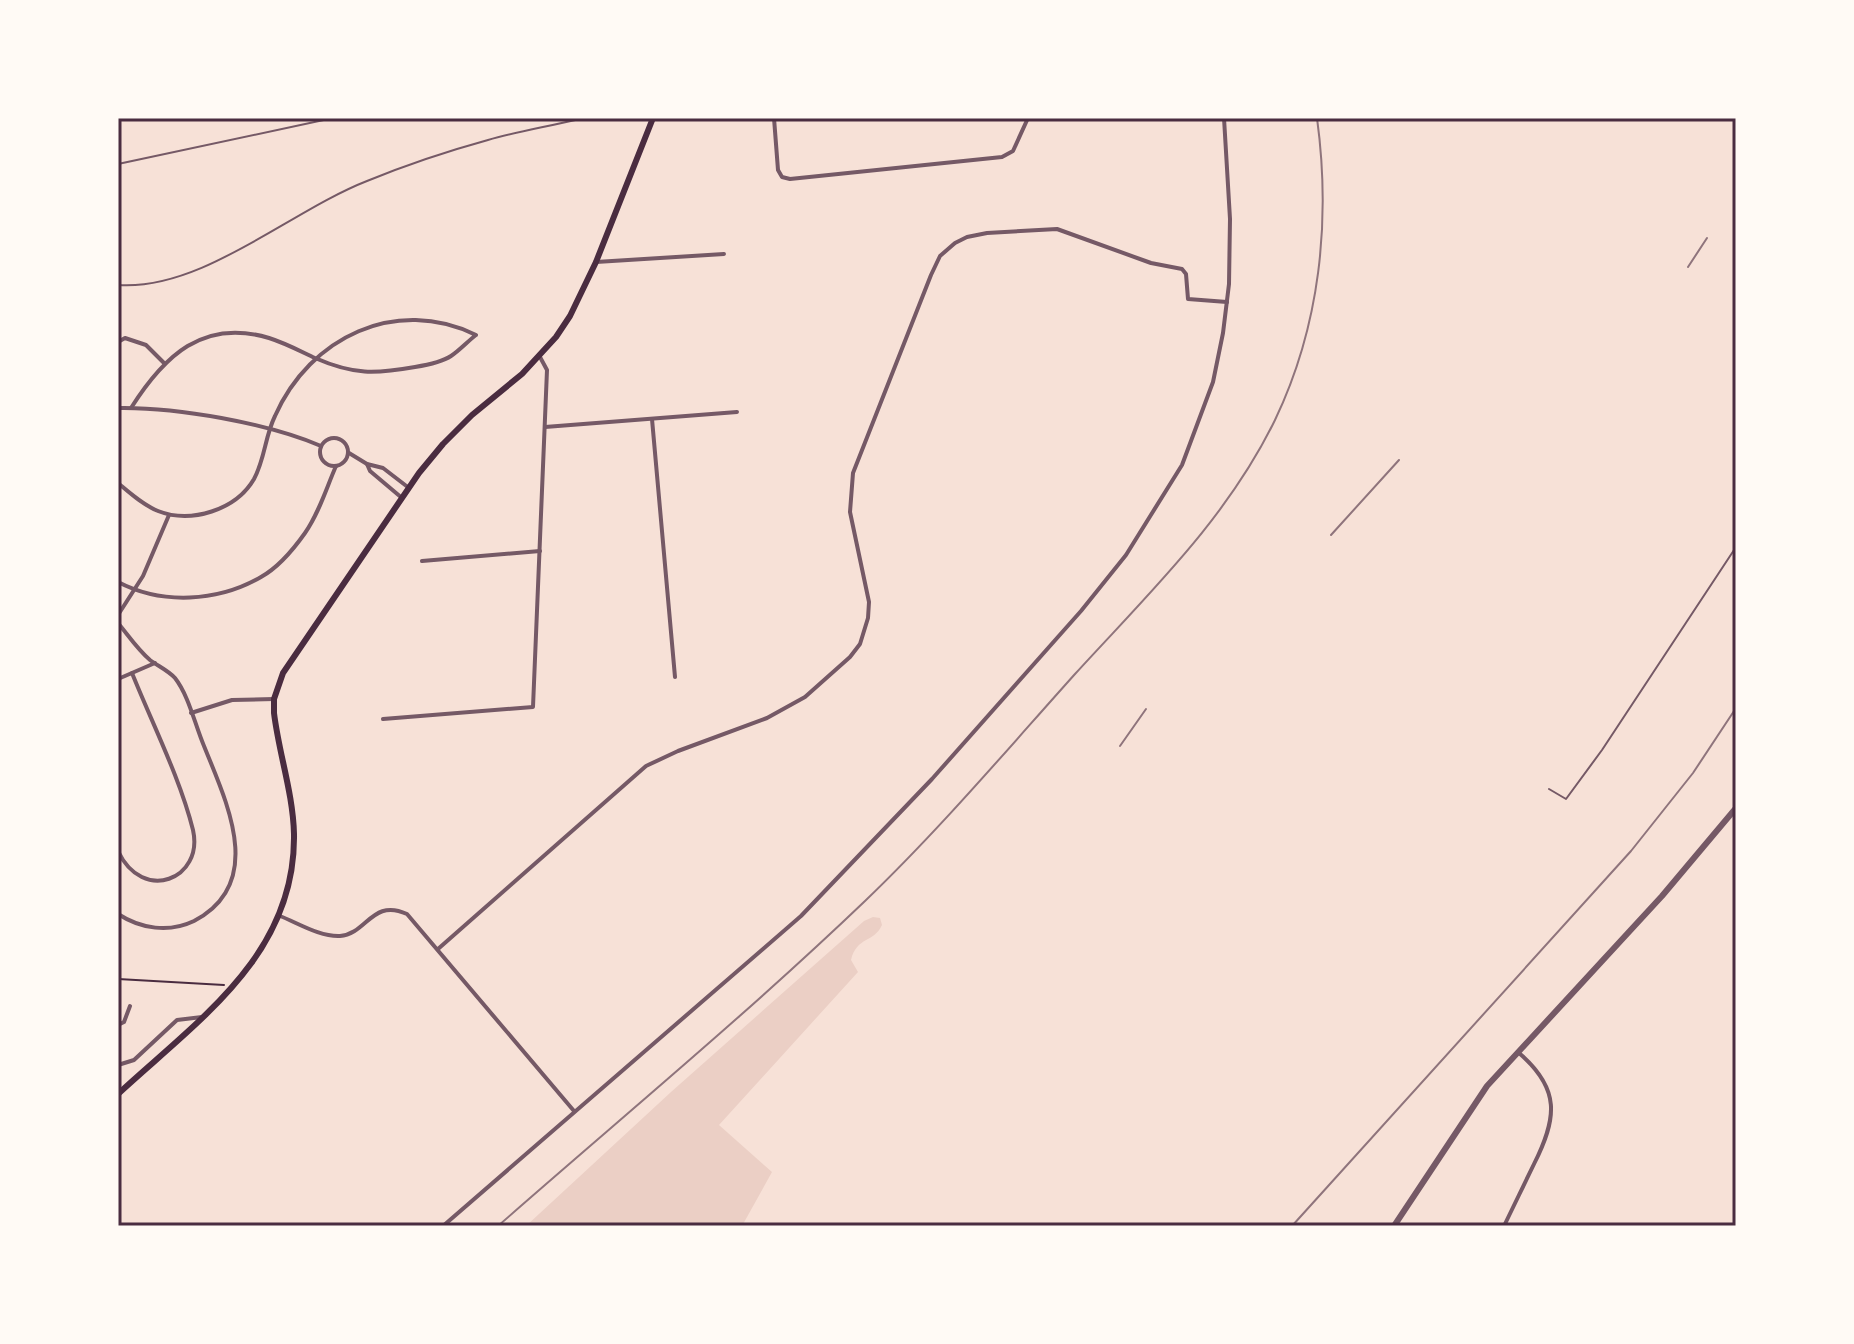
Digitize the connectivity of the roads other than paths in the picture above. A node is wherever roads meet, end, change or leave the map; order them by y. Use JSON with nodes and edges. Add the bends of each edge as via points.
{"nodes":[{"id":1,"x":333,"y":118,"type":"edge"},
{"id":2,"x":583,"y":118,"type":"edge"},
{"id":3,"x":653,"y":118,"type":"edge"},
{"id":4,"x":774,"y":118,"type":"edge"},
{"id":5,"x":1028,"y":118,"type":"edge"},
{"id":6,"x":1224,"y":118,"type":"edge"},
{"id":7,"x":118,"y":164,"type":"edge"},
{"id":8,"x":724,"y":254,"type":"dead end"},
{"id":9,"x":596,"y":262,"type":"junction"},
{"id":10,"x":118,"y":285,"type":"edge"},
{"id":11,"x":1227,"y":302,"type":"junction"},
{"id":12,"x":118,"y":342,"type":"edge"},
{"id":13,"x":540,"y":357,"type":"junction"},
{"id":14,"x":315,"y":358,"type":"junction"},
{"id":15,"x":164,"y":363,"type":"junction"},
{"id":16,"x":118,"y":408,"type":"edge"},
{"id":17,"x":131,"y":408,"type":"junction"},
{"id":18,"x":737,"y":412,"type":"dead end"},
{"id":19,"x":652,"y":419,"type":"junction"},
{"id":20,"x":545,"y":427,"type":"junction"},
{"id":21,"x":270,"y":430,"type":"junction"},
{"id":22,"x":321,"y":446,"type":"junction"},
{"id":23,"x":348,"y":453,"type":"junction"},
{"id":24,"x":367,"y":464,"type":"junction"},
{"id":25,"x":336,"y":466,"type":"junction"},
{"id":26,"x":118,"y":483,"type":"edge"},
{"id":27,"x":409,"y":488,"type":"junction"},
{"id":28,"x":402,"y":498,"type":"junction"},
{"id":29,"x":169,"y":515,"type":"junction"},
{"id":30,"x":1736,"y":547,"type":"edge"},
{"id":31,"x":540,"y":551,"type":"junction"},
{"id":32,"x":422,"y":561,"type":"dead end"},
{"id":33,"x":118,"y":582,"type":"edge"},
{"id":34,"x":135,"y":590,"type":"junction"},
{"id":35,"x":118,"y":615,"type":"edge"},
{"id":36,"x":118,"y":623,"type":"edge"},
{"id":37,"x":155,"y":663,"type":"junction"},
{"id":38,"x":132,"y":673,"type":"junction"},
{"id":39,"x":675,"y":677,"type":"dead end"},
{"id":40,"x":118,"y":679,"type":"edge"},
{"id":41,"x":274,"y":699,"type":"junction"},
{"id":42,"x":191,"y":713,"type":"junction"},
{"id":43,"x":383,"y":719,"type":"dead end"},
{"id":44,"x":1549,"y":789,"type":"dead end"},
{"id":45,"x":1736,"y":808,"type":"edge"},
{"id":46,"x":118,"y":851,"type":"edge"},
{"id":47,"x":118,"y":914,"type":"edge"},
{"id":48,"x":280,"y":916,"type":"junction"},
{"id":49,"x":438,"y":949,"type":"junction"},
{"id":50,"x":130,"y":1006,"type":"dead end"},
{"id":51,"x":202,"y":1017,"type":"junction"},
{"id":52,"x":118,"y":1025,"type":"edge"},
{"id":53,"x":1519,"y":1053,"type":"junction"},
{"id":54,"x":118,"y":1065,"type":"edge"},
{"id":55,"x":118,"y":1094,"type":"edge"},
{"id":56,"x":574,"y":1111,"type":"junction"},
{"id":57,"x":443,"y":1226,"type":"edge"},
{"id":58,"x":1394,"y":1226,"type":"edge"},
{"id":59,"x":1504,"y":1226,"type":"edge"}],
"edges":[{"from":1,"to":7,"type":"lane"},
{"from":2,"to":10,"type":"lane","via":[[488,140],[367,181],[169,281]]},
{"from":3,"to":9,"type":"main road"},
{"from":4,"to":5,"type":"street","via":[[778,170],[790,179],[1002,157],[1013,151]]},
{"from":6,"to":11,"type":"street","via":[[1230,219]]},
{"from":8,"to":9,"type":"street"},
{"from":9,"to":13,"type":"main road","via":[[570,316]]},
{"from":11,"to":49,"type":"street","via":[[1188,299],[1182,269],[1057,229],[987,233],[955,243],[940,256],[931,275],[853,473],[850,512],[869,602],[860,644],[828,678],[786,709],[646,766]]},
{"from":11,"to":56,"type":"street","via":[[1213,382],[1182,465],[1108,577],[935,777],[801,916]]},
{"from":12,"to":15,"type":"street","via":[[125,338],[146,345]]},
{"from":13,"to":20,"type":"street","via":[[547,370]]},
{"from":13,"to":27,"type":"main road","via":[[443,444]]},
{"from":14,"to":14,"type":"street","via":[[364,328],[391,321],[440,322],[476,335],[450,357],[377,374]]},
{"from":14,"to":15,"type":"street","via":[[271,338],[223,333],[199,338]]},
{"from":14,"to":21,"type":"street","via":[[291,387]]},
{"from":15,"to":17,"type":"street"},
{"from":16,"to":17,"type":"street"},
{"from":17,"to":21,"type":"street"},
{"from":18,"to":19,"type":"street"},
{"from":19,"to":20,"type":"street"},
{"from":19,"to":39,"type":"street"},
{"from":20,"to":31,"type":"street"},
{"from":21,"to":22,"type":"street"},
{"from":21,"to":29,"type":"street","via":[[259,467],[241,494],[208,513]]},
{"from":22,"to":23,"type":"street","via":[[328,438],[340,438]]},
{"from":22,"to":25,"type":"street","via":[[324,461]]},
{"from":23,"to":24,"type":"street"},
{"from":23,"to":25,"type":"street"},
{"from":24,"to":27,"type":"street","via":[[383,468]]},
{"from":24,"to":28,"type":"street"},
{"from":25,"to":34,"type":"street","via":[[306,532],[260,578],[224,592],[179,599]]},
{"from":26,"to":29,"type":"street"},
{"from":27,"to":28,"type":"main road"},
{"from":28,"to":41,"type":"main road","via":[[297,649]]},
{"from":29,"to":34,"type":"street"},
{"from":30,"to":44,"type":"lane","via":[[1566,799]]},
{"from":31,"to":32,"type":"street"},
{"from":31,"to":43,"type":"street","via":[[533,707]]},
{"from":33,"to":34,"type":"street"},
{"from":34,"to":35,"type":"street"},
{"from":36,"to":37,"type":"street"},
{"from":37,"to":38,"type":"street"},
{"from":37,"to":42,"type":"street","via":[[175,678]]},
{"from":38,"to":40,"type":"street"},
{"from":38,"to":46,"type":"street","via":[[175,779],[194,845],[179,873],[158,881],[130,871]]},
{"from":41,"to":42,"type":"street","via":[[232,700]]},
{"from":41,"to":48,"type":"main road","via":[[294,833]]},
{"from":42,"to":47,"type":"street","via":[[234,825],[234,871],[221,897],[184,926],[154,928]]},
{"from":45,"to":53,"type":"street"},
{"from":48,"to":49,"type":"street","via":[[336,936],[350,933],[384,910],[400,911]]},
{"from":48,"to":51,"type":"main road","via":[[258,957]]},
{"from":49,"to":56,"type":"street"},
{"from":50,"to":52,"type":"street"},
{"from":51,"to":54,"type":"street","via":[[177,1020],[134,1060]]},
{"from":51,"to":55,"type":"main road"},
{"from":53,"to":58,"type":"street","via":[[1487,1086]]},
{"from":53,"to":59,"type":"street","via":[[1545,1081],[1552,1115],[1546,1140]]},
{"from":56,"to":57,"type":"street"}]}
